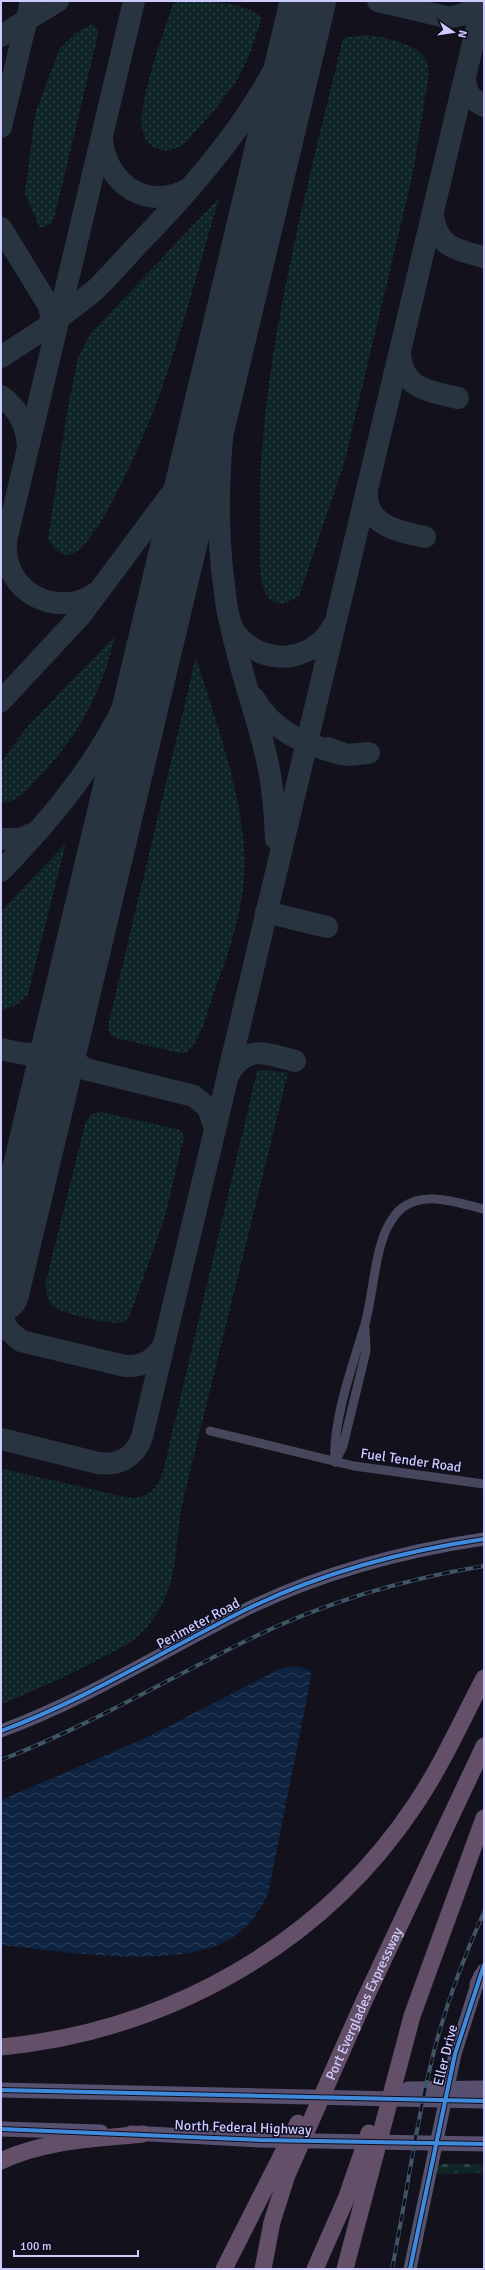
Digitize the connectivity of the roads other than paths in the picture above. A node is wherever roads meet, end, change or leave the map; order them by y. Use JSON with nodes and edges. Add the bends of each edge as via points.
{"nodes":[{"id":1,"x":484,"y":1209,"type":"edge"},
{"id":2,"x":210,"y":1430,"type":"dead end"},
{"id":3,"x":335,"y":1462,"type":"junction"},
{"id":4,"x":484,"y":1484,"type":"edge"},
{"id":5,"x":484,"y":1539,"type":"edge"},
{"id":6,"x":484,"y":1678,"type":"edge"},
{"id":7,"x":1,"y":1731,"type":"edge"},
{"id":8,"x":484,"y":1746,"type":"edge"},
{"id":9,"x":484,"y":1818,"type":"edge"},
{"id":10,"x":484,"y":1965,"type":"edge"},
{"id":11,"x":480,"y":1978,"type":"edge"},
{"id":12,"x":364,"y":2001,"type":"junction"},
{"id":13,"x":412,"y":2016,"type":"junction"},
{"id":14,"x":1,"y":2047,"type":"edge"},
{"id":15,"x":1,"y":2090,"type":"edge"},
{"id":16,"x":481,"y":2094,"type":"edge"},
{"id":17,"x":1,"y":2129,"type":"edge"},
{"id":18,"x":143,"y":2134,"type":"junction"},
{"id":19,"x":484,"y":2144,"type":"edge"},
{"id":20,"x":1,"y":2160,"type":"edge"},
{"id":21,"x":346,"y":2266,"type":"edge"},
{"id":22,"x":224,"y":2269,"type":"edge"},
{"id":23,"x":263,"y":2269,"type":"edge"},
{"id":24,"x":315,"y":2269,"type":"edge"},
{"id":25,"x":410,"y":2269,"type":"edge"}],
"edges":[{"from":1,"to":3,"type":"street","via":[[432,1198],[416,1201],[396,1214],[383,1238],[365,1324],[356,1348],[334,1445]]},
{"from":2,"to":3,"type":"street","name":"Fuel Tender Road"},
{"from":3,"to":4,"type":"street","name":"Fuel Tender Road"},
{"from":5,"to":7,"type":"street","name":"Perimeter Road","via":[[363,1566],[288,1591],[248,1609],[75,1700]]},
{"from":6,"to":14,"type":"highway","via":[[432,1778],[396,1831],[333,1902],[284,1942],[232,1976],[147,2015],[86,2033]]},
{"from":8,"to":12,"type":"highway","name":"Port Everglades Expressway"},
{"from":9,"to":13,"type":"highway"},
{"from":10,"to":11,"type":"street","name":"Eller Drive"},
{"from":11,"to":25,"type":"street","name":"Eller Drive","via":[[450,2076]]},
{"from":12,"to":22,"type":"highway","via":[[326,2069]]},
{"from":12,"to":23,"type":"highway","name":"Port Everglades Expressway","via":[[282,2190],[272,2222]]},
{"from":13,"to":21,"type":"highway"},
{"from":13,"to":24,"type":"highway","via":[[346,2199]]},
{"from":15,"to":16,"type":"main road","via":[[282,2095]]},
{"from":17,"to":18,"type":"main road","name":"North Federal Highway"},
{"from":18,"to":19,"type":"main road","name":"North Federal Highway","via":[[260,2140]]},
{"from":18,"to":20,"type":"highway","via":[[41,2147],[18,2152]]}]}
